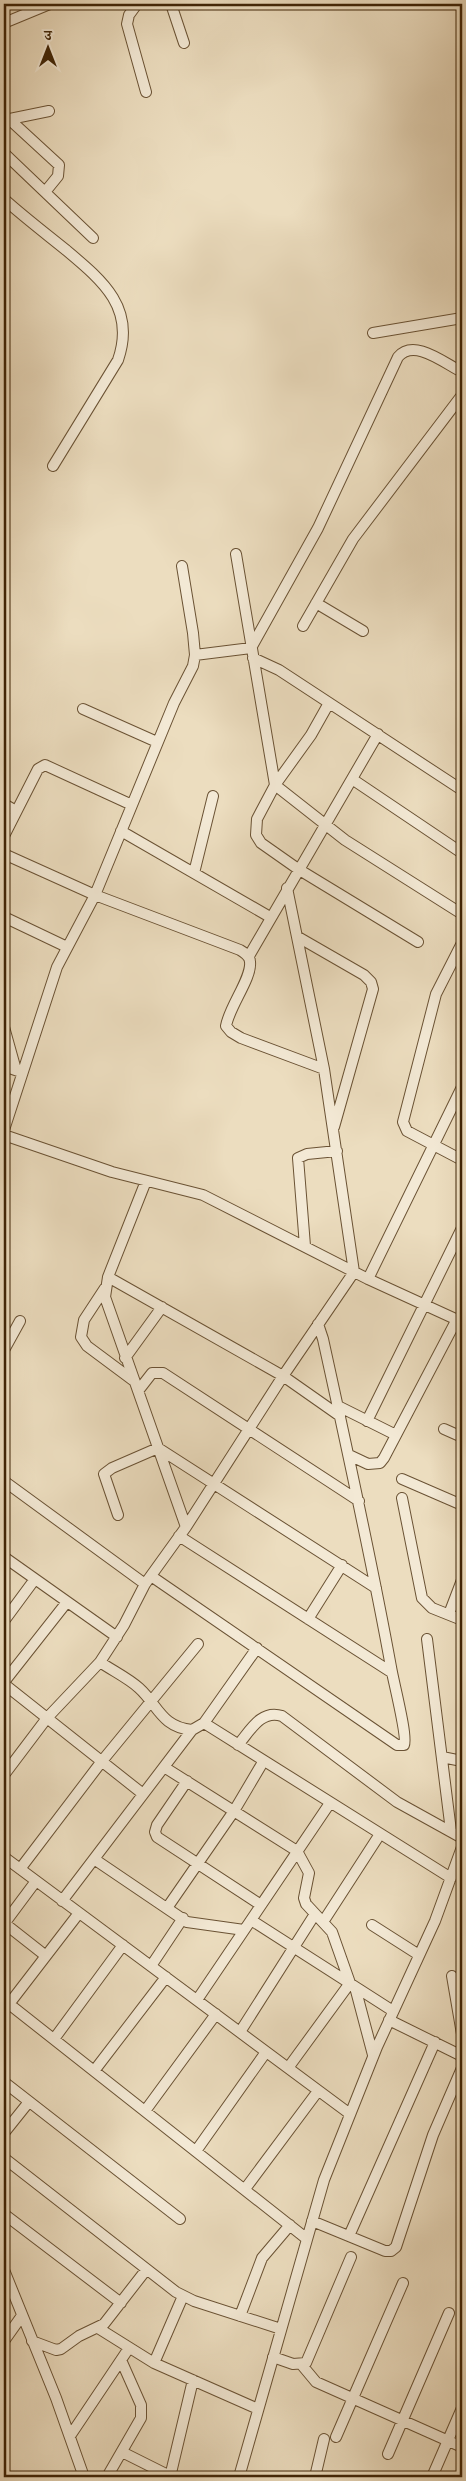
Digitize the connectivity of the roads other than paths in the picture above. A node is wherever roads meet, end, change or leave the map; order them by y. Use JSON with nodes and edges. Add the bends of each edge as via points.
{"nodes":[{"id":1,"x":50,"y":4,"type":"edge"},
{"id":2,"x":137,"y":4,"type":"edge"},
{"id":3,"x":171,"y":4,"type":"edge"},
{"id":4,"x":4,"y":23,"type":"edge"},
{"id":5,"x":184,"y":43,"type":"dead end"},
{"id":6,"x":146,"y":92,"type":"dead end"},
{"id":7,"x":49,"y":111,"type":"dead end"},
{"id":8,"x":6,"y":120,"type":"edge"},
{"id":9,"x":4,"y":153,"type":"edge"},
{"id":10,"x":45,"y":192,"type":"junction"},
{"id":11,"x":4,"y":199,"type":"edge"},
{"id":12,"x":93,"y":238,"type":"dead end"},
{"id":13,"x":462,"y":318,"type":"edge"},
{"id":14,"x":373,"y":333,"type":"dead end"},
{"id":15,"x":462,"y":372,"type":"edge"},
{"id":16,"x":462,"y":395,"type":"edge"},
{"id":17,"x":53,"y":466,"type":"dead end"},
{"id":18,"x":236,"y":554,"type":"dead end"},
{"id":19,"x":182,"y":566,"type":"dead end"},
{"id":20,"x":316,"y":603,"type":"junction"},
{"id":21,"x":303,"y":626,"type":"dead end"},
{"id":22,"x":363,"y":631,"type":"dead end"},
{"id":23,"x":252,"y":653,"type":"junction"},
{"id":24,"x":195,"y":655,"type":"junction"},
{"id":25,"x":329,"y":703,"type":"junction"},
{"id":26,"x":83,"y":709,"type":"dead end"},
{"id":27,"x":378,"y":734,"type":"junction"},
{"id":28,"x":157,"y":742,"type":"junction"},
{"id":29,"x":352,"y":779,"type":"junction"},
{"id":30,"x":275,"y":785,"type":"junction"},
{"id":31,"x":462,"y":790,"type":"edge"},
{"id":32,"x":213,"y":796,"type":"dead end"},
{"id":33,"x":4,"y":804,"type":"edge"},
{"id":34,"x":132,"y":805,"type":"junction"},
{"id":35,"x":16,"y":811,"type":"junction"},
{"id":36,"x":325,"y":825,"type":"junction"},
{"id":37,"x":121,"y":831,"type":"junction"},
{"id":38,"x":4,"y":836,"type":"edge"},
{"id":39,"x":462,"y":853,"type":"edge"},
{"id":40,"x":4,"y":854,"type":"edge"},
{"id":41,"x":298,"y":869,"type":"junction"},
{"id":42,"x":194,"y":873,"type":"junction"},
{"id":43,"x":287,"y":888,"type":"junction"},
{"id":44,"x":95,"y":895,"type":"junction"},
{"id":45,"x":462,"y":914,"type":"edge"},
{"id":46,"x":270,"y":917,"type":"junction"},
{"id":47,"x":4,"y":918,"type":"edge"},
{"id":48,"x":298,"y":938,"type":"junction"},
{"id":49,"x":418,"y":942,"type":"dead end"},
{"id":50,"x":462,"y":943,"type":"edge"},
{"id":51,"x":67,"y":947,"type":"junction"},
{"id":52,"x":248,"y":956,"type":"junction"},
{"id":53,"x":4,"y":1027,"type":"edge"},
{"id":54,"x":4,"y":1066,"type":"edge"},
{"id":55,"x":324,"y":1068,"type":"junction"},
{"id":56,"x":19,"y":1071,"type":"junction"},
{"id":57,"x":462,"y":1087,"type":"edge"},
{"id":58,"x":4,"y":1130,"type":"edge"},
{"id":59,"x":333,"y":1130,"type":"junction"},
{"id":60,"x":4,"y":1135,"type":"edge"},
{"id":61,"x":434,"y":1145,"type":"junction"},
{"id":62,"x":336,"y":1151,"type":"junction"},
{"id":63,"x":462,"y":1160,"type":"edge"},
{"id":64,"x":146,"y":1181,"type":"junction"},
{"id":65,"x":462,"y":1228,"type":"edge"},
{"id":66,"x":305,"y":1246,"type":"junction"},
{"id":67,"x":354,"y":1272,"type":"junction"},
{"id":68,"x":108,"y":1277,"type":"junction"},
{"id":69,"x":368,"y":1279,"type":"junction"},
{"id":70,"x":105,"y":1288,"type":"junction"},
{"id":71,"x":425,"y":1305,"type":"junction"},
{"id":72,"x":162,"y":1307,"type":"junction"},
{"id":73,"x":20,"y":1321,"type":"dead end"},
{"id":74,"x":459,"y":1321,"type":"edge"},
{"id":75,"x":318,"y":1324,"type":"junction"},
{"id":76,"x":4,"y":1350,"type":"edge"},
{"id":77,"x":125,"y":1358,"type":"junction"},
{"id":78,"x":283,"y":1376,"type":"junction"},
{"id":79,"x":134,"y":1381,"type":"junction"},
{"id":80,"x":138,"y":1391,"type":"junction"},
{"id":81,"x":339,"y":1411,"type":"junction"},
{"id":82,"x":367,"y":1421,"type":"junction"},
{"id":83,"x":249,"y":1428,"type":"junction"},
{"id":84,"x":444,"y":1429,"type":"dead end"},
{"id":85,"x":396,"y":1435,"type":"junction"},
{"id":86,"x":462,"y":1437,"type":"edge"},
{"id":87,"x":158,"y":1448,"type":"junction"},
{"id":88,"x":349,"y":1455,"type":"junction"},
{"id":89,"x":402,"y":1480,"type":"dead end"},
{"id":90,"x":4,"y":1481,"type":"edge"},
{"id":91,"x":214,"y":1482,"type":"junction"},
{"id":92,"x":402,"y":1498,"type":"dead end"},
{"id":93,"x":359,"y":1501,"type":"junction"},
{"id":94,"x":462,"y":1505,"type":"edge"},
{"id":95,"x":118,"y":1515,"type":"dead end"},
{"id":96,"x":186,"y":1527,"type":"junction"},
{"id":97,"x":179,"y":1536,"type":"junction"},
{"id":98,"x":4,"y":1557,"type":"edge"},
{"id":99,"x":342,"y":1565,"type":"junction"},
{"id":100,"x":35,"y":1580,"type":"junction"},
{"id":101,"x":148,"y":1580,"type":"junction"},
{"id":102,"x":462,"y":1580,"type":"edge"},
{"id":103,"x":376,"y":1588,"type":"junction"},
{"id":104,"x":67,"y":1602,"type":"junction"},
{"id":105,"x":449,"y":1614,"type":"junction"},
{"id":106,"x":308,"y":1619,"type":"junction"},
{"id":107,"x":462,"y":1620,"type":"edge"},
{"id":108,"x":4,"y":1621,"type":"edge"},
{"id":109,"x":117,"y":1637,"type":"junction"},
{"id":110,"x":428,"y":1639,"type":"dead end"},
{"id":111,"x":198,"y":1644,"type":"dead end"},
{"id":112,"x":257,"y":1648,"type":"junction"},
{"id":113,"x":100,"y":1662,"type":"junction"},
{"id":114,"x":392,"y":1672,"type":"junction"},
{"id":115,"x":4,"y":1683,"type":"edge"},
{"id":116,"x":150,"y":1702,"type":"junction"},
{"id":117,"x":47,"y":1718,"type":"junction"},
{"id":118,"x":204,"y":1723,"type":"junction"},
{"id":119,"x":192,"y":1730,"type":"junction"},
{"id":120,"x":238,"y":1745,"type":"junction"},
{"id":121,"x":442,"y":1757,"type":"junction"},
{"id":122,"x":102,"y":1761,"type":"junction"},
{"id":123,"x":462,"y":1761,"type":"edge"},
{"id":124,"x":263,"y":1762,"type":"junction"},
{"id":125,"x":164,"y":1767,"type":"junction"},
{"id":126,"x":4,"y":1775,"type":"edge"},
{"id":127,"x":187,"y":1781,"type":"junction"},
{"id":128,"x":143,"y":1794,"type":"junction"},
{"id":129,"x":330,"y":1803,"type":"junction"},
{"id":130,"x":234,"y":1811,"type":"junction"},
{"id":131,"x":451,"y":1831,"type":"junction"},
{"id":132,"x":380,"y":1834,"type":"junction"},
{"id":133,"x":462,"y":1838,"type":"edge"},
{"id":134,"x":462,"y":1847,"type":"edge"},
{"id":135,"x":297,"y":1851,"type":"junction"},
{"id":136,"x":4,"y":1856,"type":"edge"},
{"id":137,"x":94,"y":1859,"type":"junction"},
{"id":138,"x":197,"y":1865,"type":"junction"},
{"id":139,"x":20,"y":1869,"type":"junction"},
{"id":140,"x":451,"y":1878,"type":"junction"},
{"id":141,"x":36,"y":1881,"type":"junction"},
{"id":142,"x":62,"y":1901,"type":"junction"},
{"id":143,"x":261,"y":1905,"type":"junction"},
{"id":144,"x":168,"y":1908,"type":"junction"},
{"id":145,"x":79,"y":1913,"type":"junction"},
{"id":146,"x":315,"y":1914,"type":"junction"},
{"id":147,"x":182,"y":1918,"type":"junction"},
{"id":148,"x":251,"y":1920,"type":"junction"},
{"id":149,"x":323,"y":1922,"type":"junction"},
{"id":150,"x":4,"y":1923,"type":"edge"},
{"id":151,"x":372,"y":1925,"type":"dead end"},
{"id":152,"x":244,"y":1930,"type":"junction"},
{"id":153,"x":123,"y":1945,"type":"junction"},
{"id":154,"x":294,"y":1948,"type":"junction"},
{"id":155,"x":419,"y":1955,"type":"junction"},
{"id":156,"x":46,"y":1956,"type":"junction"},
{"id":157,"x":151,"y":1966,"type":"junction"},
{"id":158,"x":452,"y":1976,"type":"dead end"},
{"id":159,"x":166,"y":1977,"type":"junction"},
{"id":160,"x":352,"y":1985,"type":"junction"},
{"id":161,"x":197,"y":2000,"type":"junction"},
{"id":162,"x":7,"y":2002,"type":"edge"},
{"id":163,"x":216,"y":2014,"type":"junction"},
{"id":164,"x":391,"y":2016,"type":"junction"},
{"id":165,"x":240,"y":2032,"type":"junction"},
{"id":166,"x":462,"y":2034,"type":"edge"},
{"id":167,"x":54,"y":2039,"type":"junction"},
{"id":168,"x":435,"y":2042,"type":"junction"},
{"id":169,"x":266,"y":2052,"type":"junction"},
{"id":170,"x":373,"y":2055,"type":"junction"},
{"id":171,"x":462,"y":2056,"type":"edge"},
{"id":172,"x":288,"y":2068,"type":"junction"},
{"id":173,"x":462,"y":2068,"type":"edge"},
{"id":174,"x":94,"y":2071,"type":"junction"},
{"id":175,"x":4,"y":2082,"type":"edge"},
{"id":176,"x":318,"y":2090,"type":"junction"},
{"id":177,"x":28,"y":2103,"type":"junction"},
{"id":178,"x":145,"y":2111,"type":"junction"},
{"id":179,"x":350,"y":2114,"type":"junction"},
{"id":180,"x":4,"y":2133,"type":"edge"},
{"id":181,"x":196,"y":2151,"type":"junction"},
{"id":182,"x":4,"y":2158,"type":"edge"},
{"id":183,"x":245,"y":2190,"type":"junction"},
{"id":184,"x":4,"y":2214,"type":"edge"},
{"id":185,"x":180,"y":2220,"type":"dead end"},
{"id":186,"x":312,"y":2221,"type":"junction"},
{"id":187,"x":290,"y":2226,"type":"junction"},
{"id":188,"x":349,"y":2236,"type":"junction"},
{"id":189,"x":307,"y":2239,"type":"junction"},
{"id":190,"x":351,"y":2257,"type":"dead end"},
{"id":191,"x":4,"y":2270,"type":"edge"},
{"id":192,"x":146,"y":2270,"type":"junction"},
{"id":193,"x":404,"y":2283,"type":"dead end"},
{"id":194,"x":183,"y":2296,"type":"junction"},
{"id":195,"x":121,"y":2303,"type":"junction"},
{"id":196,"x":449,"y":2313,"type":"dead end"},
{"id":197,"x":240,"y":2316,"type":"junction"},
{"id":198,"x":21,"y":2317,"type":"junction"},
{"id":199,"x":98,"y":2328,"type":"junction"},
{"id":200,"x":281,"y":2329,"type":"junction"},
{"id":201,"x":4,"y":2341,"type":"edge"},
{"id":202,"x":32,"y":2341,"type":"junction"},
{"id":203,"x":129,"y":2348,"type":"junction"},
{"id":204,"x":273,"y":2357,"type":"junction"},
{"id":205,"x":121,"y":2360,"type":"junction"},
{"id":206,"x":154,"y":2363,"type":"junction"},
{"id":207,"x":301,"y":2364,"type":"junction"},
{"id":208,"x":193,"y":2380,"type":"junction"},
{"id":209,"x":353,"y":2398,"type":"junction"},
{"id":210,"x":462,"y":2408,"type":"edge"},
{"id":211,"x":258,"y":2409,"type":"junction"},
{"id":212,"x":403,"y":2420,"type":"junction"},
{"id":213,"x":70,"y":2436,"type":"junction"},
{"id":214,"x":336,"y":2437,"type":"dead end"},
{"id":215,"x":324,"y":2439,"type":"dead end"},
{"id":216,"x":448,"y":2441,"type":"junction"},
{"id":217,"x":462,"y":2447,"type":"edge"},
{"id":218,"x":122,"y":2452,"type":"junction"},
{"id":219,"x":388,"y":2454,"type":"dead end"},
{"id":220,"x":84,"y":2477,"type":"edge"},
{"id":221,"x":107,"y":2477,"type":"edge"},
{"id":222,"x":170,"y":2477,"type":"edge"},
{"id":223,"x":239,"y":2477,"type":"edge"},
{"id":224,"x":315,"y":2477,"type":"edge"},
{"id":225,"x":432,"y":2477,"type":"edge"}],
"edges":[{"from":1,"to":4,"type":"street"},
{"from":2,"to":6,"type":"street","via":[[127,24]]},
{"from":3,"to":5,"type":"street"},
{"from":7,"to":8,"type":"street"},
{"from":8,"to":10,"type":"street","via":[[58,165],[58,176]]},
{"from":9,"to":10,"type":"street"},
{"from":10,"to":12,"type":"street"},
{"from":11,"to":17,"type":"street","via":[[98,276],[116,300],[121,317],[124,345],[118,360]]},
{"from":13,"to":14,"type":"street"},
{"from":15,"to":23,"type":"street","via":[[413,348],[404,350],[398,357],[318,528]]},
{"from":16,"to":20,"type":"street","via":[[366,522]]},
{"from":18,"to":23,"type":"street"},
{"from":19,"to":24,"type":"street"},
{"from":20,"to":21,"type":"street"},
{"from":20,"to":22,"type":"street"},
{"from":23,"to":24,"type":"street"},
{"from":23,"to":25,"type":"street"},
{"from":23,"to":30,"type":"street"},
{"from":24,"to":28,"type":"street"},
{"from":25,"to":27,"type":"street"},
{"from":25,"to":30,"type":"street","via":[[311,735]]},
{"from":26,"to":28,"type":"street"},
{"from":27,"to":29,"type":"street"},
{"from":27,"to":31,"type":"street"},
{"from":28,"to":34,"type":"street"},
{"from":29,"to":36,"type":"street"},
{"from":29,"to":39,"type":"street"},
{"from":30,"to":36,"type":"street"},
{"from":30,"to":41,"type":"street","via":[[257,819],[256,835],[261,843]]},
{"from":32,"to":42,"type":"street"},
{"from":33,"to":35,"type":"street"},
{"from":34,"to":35,"type":"street","via":[[45,765],[38,769]]},
{"from":34,"to":37,"type":"street"},
{"from":35,"to":38,"type":"street"},
{"from":36,"to":41,"type":"street"},
{"from":36,"to":45,"type":"street"},
{"from":37,"to":42,"type":"street"},
{"from":37,"to":44,"type":"street"},
{"from":40,"to":44,"type":"street"},
{"from":41,"to":43,"type":"street"},
{"from":41,"to":49,"type":"street"},
{"from":42,"to":46,"type":"street"},
{"from":43,"to":46,"type":"street"},
{"from":43,"to":48,"type":"street"},
{"from":44,"to":51,"type":"street"},
{"from":44,"to":52,"type":"street","via":[[240,950]]},
{"from":46,"to":52,"type":"street"},
{"from":47,"to":51,"type":"street"},
{"from":48,"to":55,"type":"street"},
{"from":48,"to":59,"type":"street","via":[[364,975],[373,989]]},
{"from":50,"to":61,"type":"street","via":[[436,994],[403,1122],[407,1131]]},
{"from":51,"to":56,"type":"street"},
{"from":52,"to":55,"type":"street","via":[[251,963],[226,1026],[241,1038]]},
{"from":53,"to":56,"type":"street"},
{"from":54,"to":56,"type":"street"},
{"from":55,"to":59,"type":"street"},
{"from":56,"to":58,"type":"street"},
{"from":57,"to":61,"type":"street"},
{"from":59,"to":62,"type":"street"},
{"from":60,"to":64,"type":"street"},
{"from":61,"to":63,"type":"street"},
{"from":61,"to":69,"type":"street"},
{"from":62,"to":66,"type":"street","via":[[298,1158]]},
{"from":62,"to":67,"type":"street"},
{"from":64,"to":66,"type":"street","via":[[203,1195]]},
{"from":64,"to":68,"type":"street"},
{"from":65,"to":71,"type":"street"},
{"from":66,"to":67,"type":"street"},
{"from":67,"to":69,"type":"street"},
{"from":67,"to":75,"type":"street"},
{"from":68,"to":70,"type":"street"},
{"from":68,"to":72,"type":"street"},
{"from":69,"to":71,"type":"street"},
{"from":70,"to":77,"type":"street"},
{"from":70,"to":79,"type":"street","via":[[84,1320],[80,1337],[87,1346]]},
{"from":71,"to":74,"type":"street"},
{"from":71,"to":82,"type":"street"},
{"from":72,"to":77,"type":"street"},
{"from":72,"to":78,"type":"street"},
{"from":73,"to":76,"type":"street"},
{"from":74,"to":85,"type":"street"},
{"from":75,"to":78,"type":"street"},
{"from":75,"to":81,"type":"street"},
{"from":77,"to":79,"type":"street"},
{"from":78,"to":81,"type":"street"},
{"from":78,"to":83,"type":"street"},
{"from":79,"to":80,"type":"street"},
{"from":80,"to":83,"type":"street","via":[[152,1373],[163,1373]]},
{"from":80,"to":87,"type":"street"},
{"from":81,"to":82,"type":"street"},
{"from":81,"to":88,"type":"street"},
{"from":82,"to":85,"type":"street"},
{"from":83,"to":91,"type":"street"},
{"from":83,"to":93,"type":"street"},
{"from":84,"to":86,"type":"street"},
{"from":85,"to":88,"type":"street","via":[[380,1463],[368,1464]]},
{"from":87,"to":91,"type":"street"},
{"from":87,"to":95,"type":"street","via":[[104,1474]]},
{"from":87,"to":96,"type":"street"},
{"from":88,"to":93,"type":"street"},
{"from":89,"to":94,"type":"street"},
{"from":90,"to":101,"type":"street"},
{"from":91,"to":96,"type":"street"},
{"from":91,"to":99,"type":"street"},
{"from":92,"to":105,"type":"street","via":[[422,1598],[432,1608]]},
{"from":93,"to":103,"type":"street"},
{"from":96,"to":97,"type":"street"},
{"from":97,"to":101,"type":"street"},
{"from":97,"to":106,"type":"street"},
{"from":98,"to":100,"type":"street"},
{"from":99,"to":103,"type":"street"},
{"from":99,"to":106,"type":"street"},
{"from":100,"to":104,"type":"street"},
{"from":100,"to":108,"type":"street"},
{"from":101,"to":109,"type":"street"},
{"from":101,"to":112,"type":"street"},
{"from":102,"to":105,"type":"street"},
{"from":103,"to":114,"type":"street"},
{"from":104,"to":109,"type":"street"},
{"from":104,"to":115,"type":"street"},
{"from":105,"to":107,"type":"street"},
{"from":106,"to":114,"type":"street"},
{"from":109,"to":113,"type":"street"},
{"from":110,"to":121,"type":"street"},
{"from":111,"to":116,"type":"street"},
{"from":112,"to":114,"type":"street","via":[[401,1746],[406,1737]]},
{"from":112,"to":118,"type":"street"},
{"from":113,"to":116,"type":"street","via":[[130,1681]]},
{"from":113,"to":117,"type":"street"},
{"from":115,"to":117,"type":"street"},
{"from":116,"to":119,"type":"street","via":[[165,1719]]},
{"from":116,"to":122,"type":"street"},
{"from":117,"to":122,"type":"street"},
{"from":117,"to":126,"type":"street"},
{"from":118,"to":119,"type":"street"},
{"from":118,"to":120,"type":"street"},
{"from":119,"to":125,"type":"street"},
{"from":120,"to":124,"type":"street"},
{"from":120,"to":131,"type":"street","via":[[266,1714],[282,1716],[397,1802]]},
{"from":121,"to":123,"type":"street"},
{"from":121,"to":131,"type":"street"},
{"from":122,"to":128,"type":"street"},
{"from":122,"to":139,"type":"street"},
{"from":124,"to":129,"type":"street"},
{"from":124,"to":130,"type":"street"},
{"from":125,"to":127,"type":"street"},
{"from":125,"to":128,"type":"street"},
{"from":127,"to":130,"type":"street"},
{"from":127,"to":138,"type":"street","via":[[155,1832],[162,1842]]},
{"from":128,"to":137,"type":"street"},
{"from":129,"to":132,"type":"street"},
{"from":129,"to":135,"type":"street"},
{"from":130,"to":135,"type":"street"},
{"from":130,"to":138,"type":"street"},
{"from":131,"to":133,"type":"street"},
{"from":132,"to":140,"type":"street"},
{"from":132,"to":149,"type":"street"},
{"from":134,"to":140,"type":"street"},
{"from":135,"to":143,"type":"street"},
{"from":135,"to":146,"type":"street","via":[[309,1873],[304,1898]]},
{"from":136,"to":139,"type":"street"},
{"from":137,"to":142,"type":"street"},
{"from":137,"to":144,"type":"street"},
{"from":138,"to":143,"type":"street"},
{"from":138,"to":144,"type":"street"},
{"from":139,"to":141,"type":"street"},
{"from":140,"to":155,"type":"street"},
{"from":141,"to":142,"type":"street"},
{"from":141,"to":150,"type":"street"},
{"from":142,"to":145,"type":"street"},
{"from":143,"to":148,"type":"street"},
{"from":144,"to":147,"type":"street"},
{"from":145,"to":153,"type":"street"},
{"from":145,"to":156,"type":"street"},
{"from":146,"to":149,"type":"street"},
{"from":146,"to":154,"type":"street"},
{"from":147,"to":152,"type":"street","via":[[194,1924]]},
{"from":147,"to":157,"type":"street"},
{"from":148,"to":152,"type":"street"},
{"from":148,"to":154,"type":"street"},
{"from":149,"to":160,"type":"street","via":[[332,1932]]},
{"from":150,"to":156,"type":"street"},
{"from":151,"to":155,"type":"street"},
{"from":152,"to":161,"type":"street"},
{"from":153,"to":157,"type":"street"},
{"from":153,"to":167,"type":"street"},
{"from":154,"to":160,"type":"street"},
{"from":154,"to":165,"type":"street"},
{"from":155,"to":164,"type":"street"},
{"from":156,"to":162,"type":"street"},
{"from":157,"to":159,"type":"street"},
{"from":158,"to":166,"type":"street"},
{"from":159,"to":161,"type":"street"},
{"from":159,"to":174,"type":"street"},
{"from":160,"to":164,"type":"street"},
{"from":160,"to":170,"type":"street"},
{"from":160,"to":172,"type":"street"},
{"from":161,"to":163,"type":"street"},
{"from":162,"to":167,"type":"street"},
{"from":163,"to":165,"type":"street"},
{"from":163,"to":178,"type":"street"},
{"from":164,"to":168,"type":"street"},
{"from":164,"to":170,"type":"street"},
{"from":165,"to":169,"type":"street"},
{"from":167,"to":174,"type":"street"},
{"from":168,"to":171,"type":"street"},
{"from":168,"to":188,"type":"street"},
{"from":169,"to":172,"type":"street"},
{"from":169,"to":181,"type":"street"},
{"from":170,"to":179,"type":"street"},
{"from":172,"to":176,"type":"street"},
{"from":173,"to":188,"type":"street","via":[[433,2135],[396,2247],[385,2251]]},
{"from":174,"to":178,"type":"street"},
{"from":175,"to":177,"type":"street"},
{"from":176,"to":179,"type":"street"},
{"from":176,"to":183,"type":"street"},
{"from":177,"to":180,"type":"street"},
{"from":177,"to":185,"type":"street"},
{"from":178,"to":181,"type":"street"},
{"from":179,"to":186,"type":"street"},
{"from":181,"to":183,"type":"street"},
{"from":182,"to":192,"type":"street"},
{"from":183,"to":187,"type":"street"},
{"from":184,"to":195,"type":"street"},
{"from":186,"to":188,"type":"street"},
{"from":186,"to":189,"type":"street"},
{"from":187,"to":189,"type":"street"},
{"from":187,"to":197,"type":"street","via":[[262,2258]]},
{"from":189,"to":200,"type":"street"},
{"from":190,"to":207,"type":"street","via":[[309,2359]]},
{"from":191,"to":198,"type":"street"},
{"from":192,"to":194,"type":"street"},
{"from":192,"to":195,"type":"street"},
{"from":193,"to":209,"type":"street"},
{"from":194,"to":197,"type":"street"},
{"from":194,"to":206,"type":"street"},
{"from":195,"to":199,"type":"street"},
{"from":196,"to":212,"type":"street"},
{"from":197,"to":200,"type":"street"},
{"from":198,"to":201,"type":"street"},
{"from":198,"to":202,"type":"street"},
{"from":199,"to":202,"type":"street","via":[[56,2350]]},
{"from":199,"to":203,"type":"street"},
{"from":200,"to":204,"type":"street"},
{"from":202,"to":213,"type":"street"},
{"from":203,"to":205,"type":"street"},
{"from":203,"to":206,"type":"street"},
{"from":204,"to":207,"type":"street"},
{"from":204,"to":211,"type":"street"},
{"from":205,"to":213,"type":"street"},
{"from":205,"to":218,"type":"street","via":[[142,2413]]},
{"from":206,"to":208,"type":"street"},
{"from":207,"to":209,"type":"street","via":[[316,2382]]},
{"from":208,"to":211,"type":"street"},
{"from":208,"to":222,"type":"street"},
{"from":209,"to":212,"type":"street"},
{"from":209,"to":214,"type":"street"},
{"from":210,"to":216,"type":"street"},
{"from":211,"to":223,"type":"street"},
{"from":212,"to":216,"type":"street"},
{"from":212,"to":219,"type":"street"},
{"from":213,"to":220,"type":"street"},
{"from":215,"to":224,"type":"street"},
{"from":216,"to":217,"type":"street"},
{"from":216,"to":225,"type":"street"},
{"from":218,"to":221,"type":"street"},
{"from":218,"to":222,"type":"street"}]}
